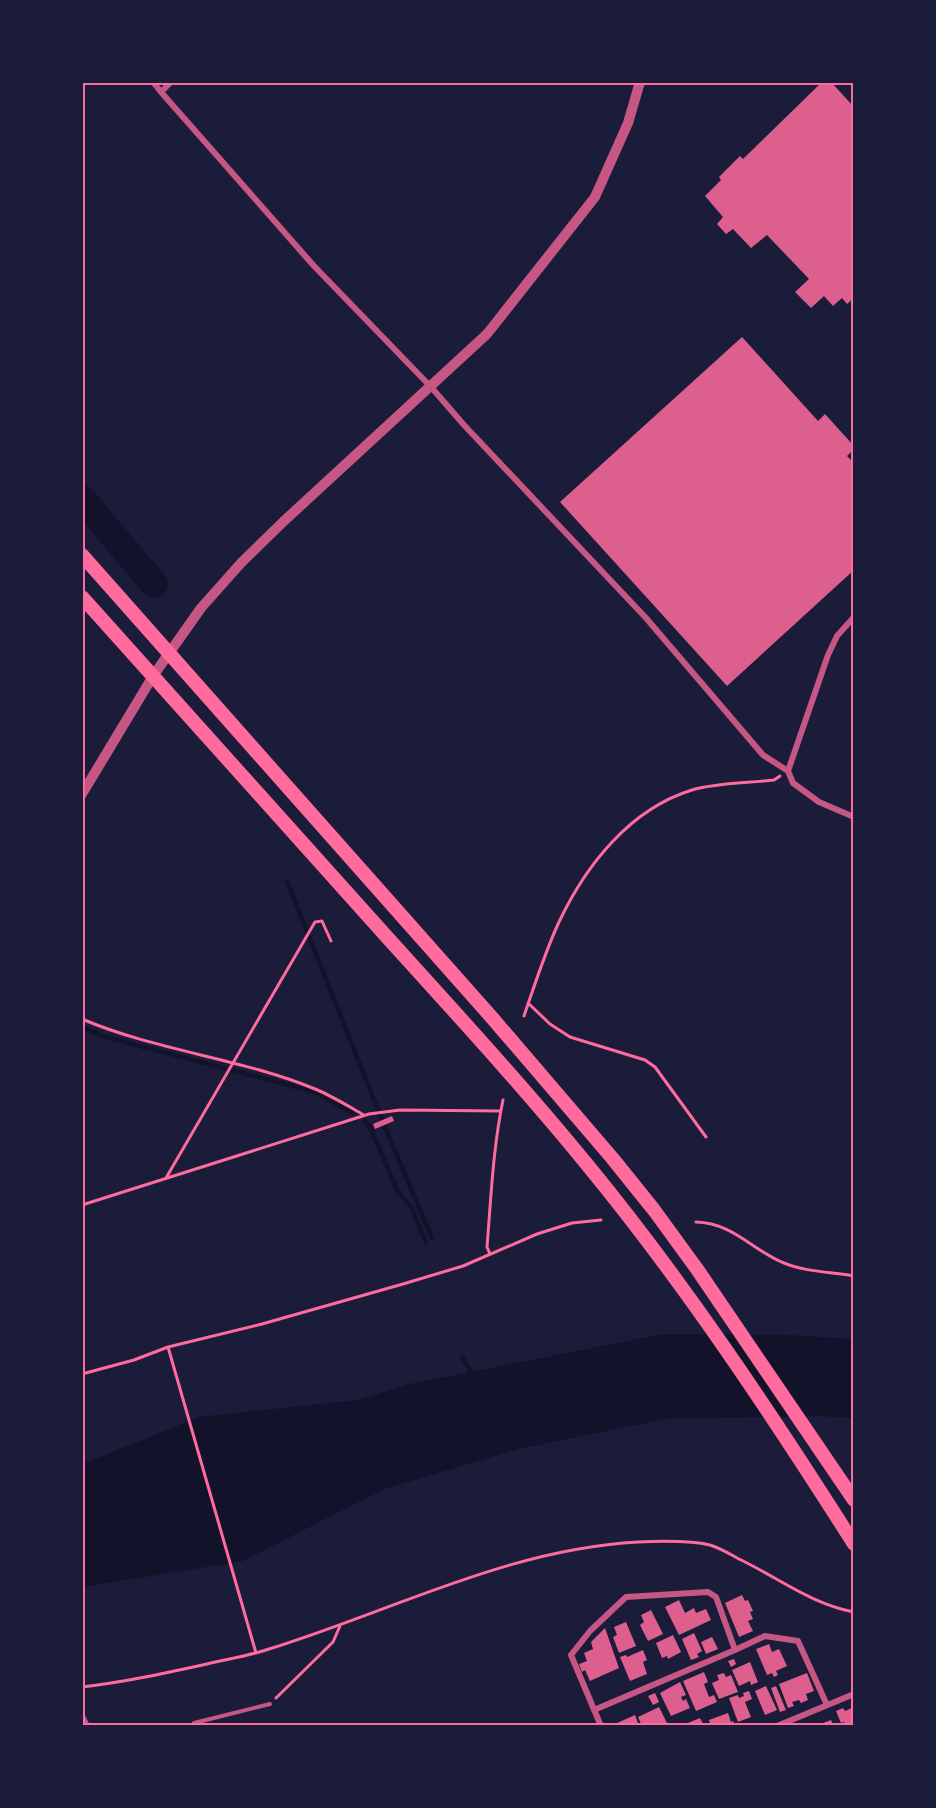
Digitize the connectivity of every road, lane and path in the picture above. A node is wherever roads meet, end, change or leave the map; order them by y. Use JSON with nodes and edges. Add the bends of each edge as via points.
{"nodes":[{"id":1,"x":153,"y":82,"type":"edge"},
{"id":2,"x":171,"y":82,"type":"edge"},
{"id":3,"x":640,"y":82,"type":"edge"},
{"id":4,"x":161,"y":92,"type":"junction"},
{"id":5,"x":431,"y":387,"type":"junction"},
{"id":6,"x":82,"y":555,"type":"edge"},
{"id":7,"x":82,"y":597,"type":"edge"},
{"id":8,"x":854,"y":617,"type":"edge"},
{"id":9,"x":169,"y":651,"type":"junction"},
{"id":10,"x":153,"y":676,"type":"junction"},
{"id":11,"x":788,"y":771,"type":"junction"},
{"id":12,"x":82,"y":794,"type":"edge"},
{"id":13,"x":854,"y":817,"type":"edge"},
{"id":14,"x":331,"y":941,"type":"dead end"},
{"id":15,"x":528,"y":1003,"type":"junction"},
{"id":16,"x":524,"y":1016,"type":"dead end"},
{"id":17,"x":82,"y":1020,"type":"edge"},
{"id":18,"x":233,"y":1062,"type":"junction"},
{"id":19,"x":503,"y":1100,"type":"dead end"},
{"id":20,"x":500,"y":1112,"type":"junction"},
{"id":21,"x":364,"y":1115,"type":"junction"},
{"id":22,"x":706,"y":1137,"type":"dead end"},
{"id":23,"x":165,"y":1180,"type":"junction"},
{"id":24,"x":82,"y":1205,"type":"edge"},
{"id":25,"x":601,"y":1220,"type":"dead end"},
{"id":26,"x":696,"y":1222,"type":"dead end"},
{"id":27,"x":490,"y":1254,"type":"junction"},
{"id":28,"x":854,"y":1276,"type":"edge"},
{"id":29,"x":168,"y":1347,"type":"junction"},
{"id":30,"x":82,"y":1374,"type":"edge"},
{"id":31,"x":854,"y":1500,"type":"edge"},
{"id":32,"x":854,"y":1544,"type":"edge"},
{"id":33,"x":854,"y":1612,"type":"edge"},
{"id":34,"x":340,"y":1626,"type":"junction"},
{"id":35,"x":735,"y":1650,"type":"junction"},
{"id":36,"x":256,"y":1653,"type":"junction"},
{"id":37,"x":82,"y":1687,"type":"edge"},
{"id":38,"x":854,"y":1694,"type":"edge"},
{"id":39,"x":270,"y":1704,"type":"joint"},
{"id":40,"x":826,"y":1705,"type":"junction"},
{"id":41,"x":594,"y":1710,"type":"junction"},
{"id":42,"x":82,"y":1714,"type":"edge"},
{"id":43,"x":88,"y":1725,"type":"edge"},
{"id":44,"x":195,"y":1725,"type":"edge"},
{"id":45,"x":601,"y":1725,"type":"edge"},
{"id":46,"x":777,"y":1725,"type":"edge"}],
"edges":[{"from":1,"to":4,"type":"street"},
{"from":2,"to":4,"type":"street"},
{"from":3,"to":5,"type":"street","via":[[628,123],[595,197],[488,334]]},
{"from":4,"to":5,"type":"street","via":[[314,266]]},
{"from":5,"to":9,"type":"street","via":[[241,563]]},
{"from":5,"to":11,"type":"street","via":[[646,618],[763,755]]},
{"from":6,"to":9,"type":"highway"},
{"from":7,"to":10,"type":"highway"},
{"from":8,"to":11,"type":"street","via":[[837,636],[828,655]]},
{"from":9,"to":10,"type":"street"},
{"from":9,"to":31,"type":"highway","via":[[570,1108],[654,1210]]},
{"from":10,"to":12,"type":"street"},
{"from":10,"to":32,"type":"highway","via":[[592,1170],[668,1267]]},
{"from":11,"to":13,"type":"street","via":[[794,783],[819,802]]},
{"from":11,"to":15,"type":"path","via":[[774,780],[694,789],[664,801],[615,839],[575,892],[559,922]]},
{"from":14,"to":18,"type":"path","via":[[322,921],[315,922]]},
{"from":15,"to":16,"type":"path"},
{"from":15,"to":22,"type":"path","via":[[570,1037],[645,1060],[655,1067]]},
{"from":17,"to":18,"type":"path"},
{"from":18,"to":21,"type":"path","via":[[313,1088]]},
{"from":18,"to":23,"type":"path"},
{"from":19,"to":20,"type":"path"},
{"from":20,"to":21,"type":"path","via":[[391,1111]]},
{"from":20,"to":27,"type":"path","via":[[487,1247]]},
{"from":21,"to":23,"type":"path"},
{"from":23,"to":24,"type":"path"},
{"from":25,"to":27,"type":"path","via":[[563,1226]]},
{"from":26,"to":28,"type":"path","via":[[711,1222],[727,1229],[784,1263]]},
{"from":27,"to":29,"type":"path","via":[[403,1284]]},
{"from":29,"to":30,"type":"path"},
{"from":29,"to":36,"type":"path"},
{"from":33,"to":34,"type":"path","via":[[811,1599],[762,1569],[710,1545],[660,1541],[588,1546],[505,1565]]},
{"from":34,"to":36,"type":"path"},
{"from":34,"to":39,"type":"path","via":[[333,1642]]},
{"from":35,"to":40,"type":"street","via":[[765,1636],[798,1641]]},
{"from":35,"to":41,"type":"street"},
{"from":35,"to":41,"type":"street","via":[[716,1597],[708,1592],[626,1597],[571,1655]]},
{"from":36,"to":37,"type":"path"},
{"from":38,"to":40,"type":"street"},
{"from":39,"to":44,"type":"lane","via":[[194,1722]]},
{"from":40,"to":46,"type":"street"},
{"from":41,"to":45,"type":"street"},
{"from":42,"to":43,"type":"lane"}]}
